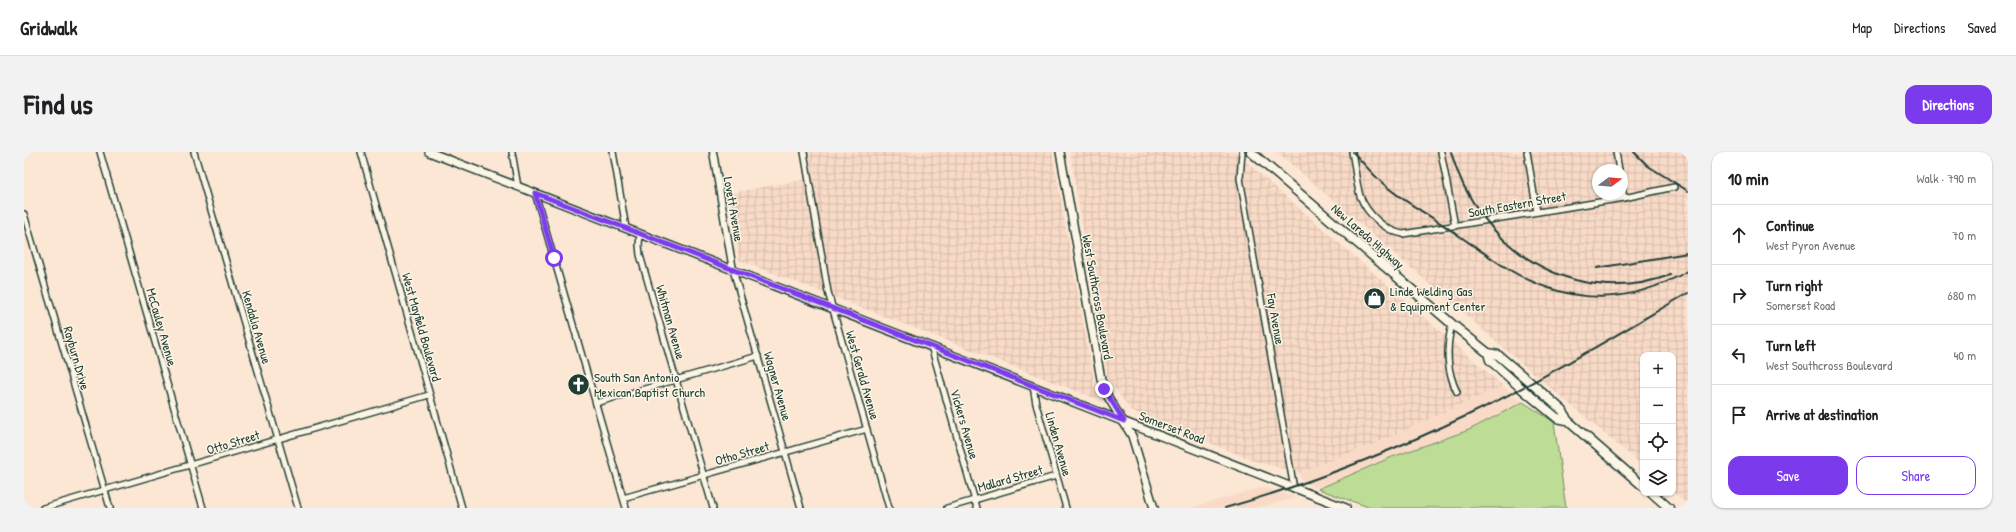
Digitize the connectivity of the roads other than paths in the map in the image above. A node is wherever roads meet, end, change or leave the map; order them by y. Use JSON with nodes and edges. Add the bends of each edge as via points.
{"nodes":[{"id":1,"x":100,"y":152,"type":"edge"},
{"id":2,"x":194,"y":152,"type":"edge"},
{"id":3,"x":361,"y":152,"type":"edge"},
{"id":4,"x":429,"y":152,"type":"edge"},
{"id":5,"x":512,"y":152,"type":"edge"},
{"id":6,"x":613,"y":152,"type":"edge"},
{"id":7,"x":713,"y":152,"type":"edge"},
{"id":8,"x":804,"y":152,"type":"edge"},
{"id":9,"x":1060,"y":152,"type":"edge"},
{"id":10,"x":1242,"y":152,"type":"edge"},
{"id":11,"x":1251,"y":152,"type":"edge"},
{"id":12,"x":1352,"y":152,"type":"edge"},
{"id":13,"x":1441,"y":152,"type":"edge"},
{"id":14,"x":1527,"y":152,"type":"edge"},
{"id":15,"x":1616,"y":152,"type":"edge"},
{"id":16,"x":1618,"y":164,"type":"edge"},
{"id":17,"x":518,"y":186,"type":"junction"},
{"id":18,"x":1674,"y":188,"type":"dead end"},
{"id":19,"x":535,"y":193,"type":"junction"},
{"id":20,"x":1628,"y":197,"type":"edge"},
{"id":21,"x":1612,"y":200,"type":"edge"},
{"id":22,"x":1537,"y":212,"type":"junction"},
{"id":23,"x":24,"y":214,"type":"edge"},
{"id":24,"x":1455,"y":226,"type":"junction"},
{"id":25,"x":626,"y":228,"type":"junction"},
{"id":26,"x":640,"y":234,"type":"junction"},
{"id":27,"x":733,"y":270,"type":"junction"},
{"id":28,"x":833,"y":308,"type":"junction"},
{"id":29,"x":1452,"y":324,"type":"junction"},
{"id":30,"x":931,"y":346,"type":"junction"},
{"id":31,"x":758,"y":356,"type":"junction"},
{"id":32,"x":676,"y":380,"type":"junction"},
{"id":33,"x":1033,"y":386,"type":"junction"},
{"id":34,"x":1456,"y":392,"type":"dead end"},
{"id":35,"x":429,"y":395,"type":"junction"},
{"id":36,"x":596,"y":403,"type":"junction"},
{"id":37,"x":1124,"y":421,"type":"junction"},
{"id":38,"x":867,"y":429,"type":"junction"},
{"id":39,"x":278,"y":440,"type":"junction"},
{"id":40,"x":786,"y":452,"type":"junction"},
{"id":41,"x":190,"y":466,"type":"junction"},
{"id":42,"x":704,"y":475,"type":"junction"},
{"id":43,"x":1056,"y":476,"type":"junction"},
{"id":44,"x":1640,"y":483,"type":"edge"},
{"id":45,"x":1294,"y":489,"type":"junction"},
{"id":46,"x":104,"y":490,"type":"junction"},
{"id":47,"x":1655,"y":496,"type":"edge"},
{"id":48,"x":624,"y":498,"type":"junction"},
{"id":49,"x":975,"y":500,"type":"junction"},
{"id":50,"x":1332,"y":505,"type":"edge"},
{"id":51,"x":1665,"y":506,"type":"edge"},
{"id":52,"x":43,"y":508,"type":"edge"},
{"id":53,"x":110,"y":508,"type":"edge"},
{"id":54,"x":203,"y":508,"type":"edge"},
{"id":55,"x":298,"y":508,"type":"edge"},
{"id":56,"x":462,"y":508,"type":"edge"},
{"id":57,"x":626,"y":508,"type":"edge"},
{"id":58,"x":713,"y":508,"type":"edge"},
{"id":59,"x":801,"y":508,"type":"edge"},
{"id":60,"x":889,"y":508,"type":"edge"},
{"id":61,"x":947,"y":508,"type":"edge"},
{"id":62,"x":977,"y":508,"type":"edge"},
{"id":63,"x":1066,"y":508,"type":"edge"},
{"id":64,"x":1154,"y":508,"type":"edge"},
{"id":65,"x":1346,"y":508,"type":"edge"}],
"edges":[{"from":1,"to":41,"type":"street","name":"McCauley Avenue"},
{"from":2,"to":39,"type":"street","name":"Kendalia Avenue"},
{"from":3,"to":35,"type":"street","name":"West Mayfield Boulevard"},
{"from":4,"to":17,"type":"main road","name":"Somerset Road"},
{"from":5,"to":17,"type":"street"},
{"from":6,"to":25,"type":"street"},
{"from":7,"to":27,"type":"street","name":"Lovett Avenue"},
{"from":8,"to":28,"type":"street","name":"West Gerald Avenue"},
{"from":9,"to":37,"type":"main road","name":"West Southcross Boulevard","via":[[1101,379],[1108,397]]},
{"from":10,"to":45,"type":"street","name":"Fay Avenue","via":[[1240,178]]},
{"from":11,"to":29,"type":"main road","name":"New Laredo Highway"},
{"from":12,"to":24,"type":"street","name":"South Eastern Street","via":[[1360,196],[1378,221],[1398,233],[1415,234]]},
{"from":13,"to":24,"type":"street"},
{"from":14,"to":22,"type":"street"},
{"from":15,"to":16,"type":"street"},
{"from":17,"to":19,"type":"main road","name":"Somerset Road"},
{"from":18,"to":20,"type":"street","name":"South Eastern Street"},
{"from":19,"to":25,"type":"main road","name":"Somerset Road"},
{"from":19,"to":36,"type":"street"},
{"from":21,"to":22,"type":"street","name":"South Eastern Street"},
{"from":22,"to":24,"type":"street","name":"South Eastern Street"},
{"from":23,"to":46,"type":"street","name":"Rayburn Drive"},
{"from":25,"to":26,"type":"main road","name":"Somerset Road"},
{"from":26,"to":27,"type":"main road","name":"Somerset Road"},
{"from":26,"to":32,"type":"street","name":"Whitman Avenue","via":[[640,255]]},
{"from":27,"to":28,"type":"main road","name":"Somerset Road"},
{"from":27,"to":31,"type":"street","name":"Wagner Avenue"},
{"from":28,"to":30,"type":"main road","name":"Somerset Road"},
{"from":28,"to":38,"type":"street","name":"West Gerald Avenue"},
{"from":29,"to":34,"type":"street","via":[[1447,341],[1450,376]]},
{"from":29,"to":44,"type":"main road","name":"New Laredo Highway","via":[[1488,353],[1498,355],[1515,369],[1563,411],[1566,420]]},
{"from":30,"to":33,"type":"main road","name":"Somerset Road"},
{"from":30,"to":49,"type":"street","name":"Vickers Avenue"},
{"from":31,"to":32,"type":"street"},
{"from":31,"to":40,"type":"street","name":"Wagner Avenue"},
{"from":32,"to":36,"type":"street"},
{"from":32,"to":42,"type":"street","name":"Whitman Avenue"},
{"from":33,"to":37,"type":"main road","name":"Somerset Road"},
{"from":33,"to":43,"type":"street","name":"Linden Avenue"},
{"from":35,"to":39,"type":"street","name":"Otto Street"},
{"from":35,"to":56,"type":"street","name":"West Mayfield Boulevard"},
{"from":36,"to":48,"type":"street"},
{"from":37,"to":45,"type":"main road","name":"Somerset Road"},
{"from":37,"to":64,"type":"main road","name":"West Southcross Boulevard","via":[[1138,454]]},
{"from":38,"to":40,"type":"street","name":"Otho Street"},
{"from":38,"to":60,"type":"street","name":"West Gerald Avenue"},
{"from":39,"to":41,"type":"street","name":"Otto Street"},
{"from":39,"to":55,"type":"street","name":"Kendalia Avenue"},
{"from":40,"to":42,"type":"street","name":"Otho Street"},
{"from":40,"to":59,"type":"street","name":"Wagner Avenue"},
{"from":41,"to":46,"type":"street","name":"Otto Street"},
{"from":41,"to":54,"type":"street","name":"McCauley Avenue"},
{"from":42,"to":48,"type":"street","name":"Otho Street"},
{"from":42,"to":58,"type":"street","name":"Whitman Avenue"},
{"from":43,"to":49,"type":"street","name":"Mallard Street"},
{"from":43,"to":63,"type":"street","name":"Linden Avenue"},
{"from":45,"to":50,"type":"main road","name":"Somerset Road"},
{"from":46,"to":52,"type":"street","name":"Otto Street"},
{"from":46,"to":53,"type":"street","name":"Rayburn Drive"},
{"from":47,"to":51,"type":"main road"},
{"from":48,"to":57,"type":"street"},
{"from":49,"to":61,"type":"street","name":"Mallard Street"},
{"from":49,"to":62,"type":"street","name":"Vickers Avenue"},
{"from":50,"to":65,"type":"main road","name":"Somerset Road"}]}
